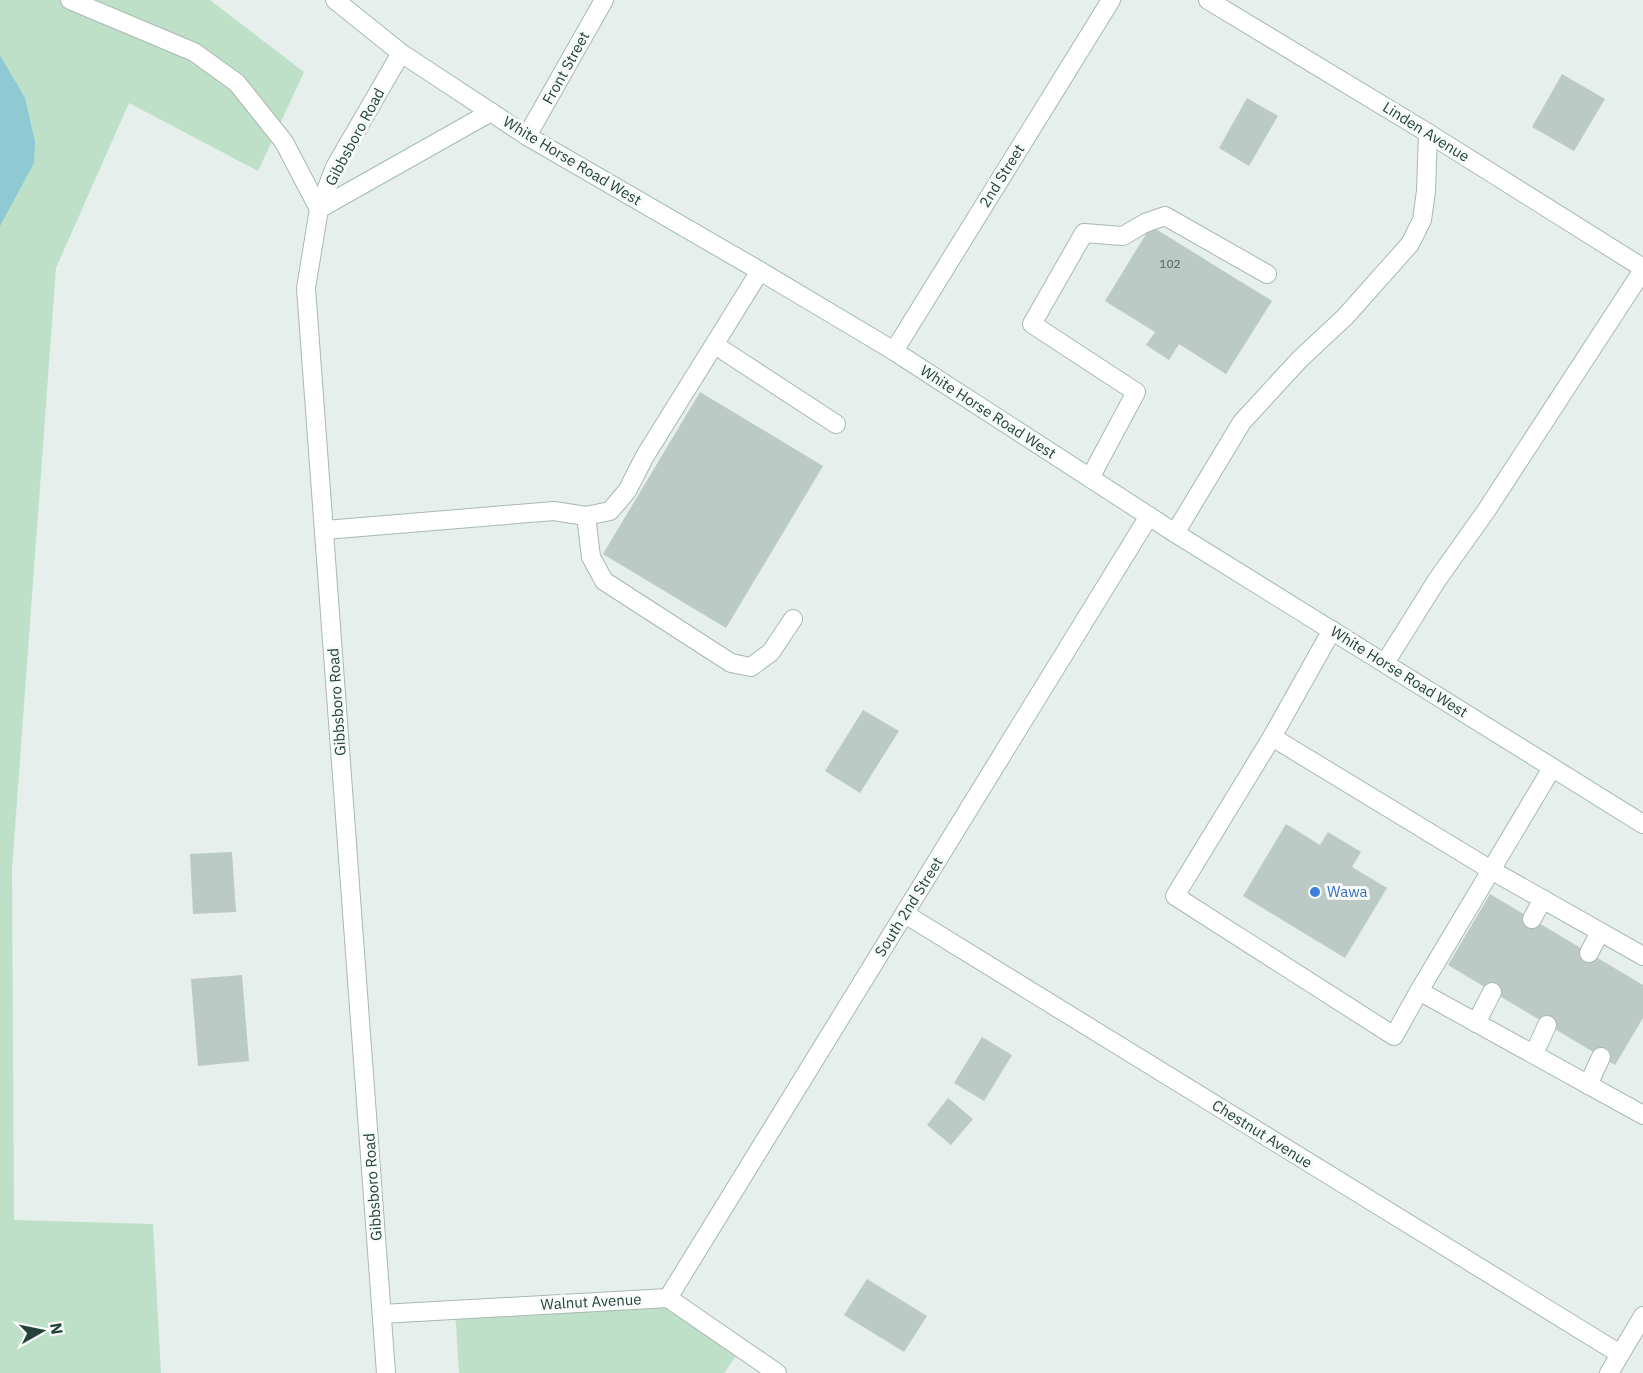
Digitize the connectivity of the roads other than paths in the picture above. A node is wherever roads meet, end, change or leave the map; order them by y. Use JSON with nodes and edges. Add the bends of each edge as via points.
{"nodes":[{"id":1,"x":70,"y":0,"type":"edge"},
{"id":2,"x":335,"y":0,"type":"edge"},
{"id":3,"x":604,"y":0,"type":"edge"},
{"id":4,"x":1111,"y":0,"type":"edge"},
{"id":5,"x":1208,"y":0,"type":"edge"},
{"id":6,"x":400,"y":53,"type":"junction"},
{"id":7,"x":491,"y":112,"type":"junction"},
{"id":8,"x":1428,"y":133,"type":"junction"},
{"id":9,"x":527,"y":136,"type":"junction"},
{"id":10,"x":319,"y":209,"type":"junction"},
{"id":11,"x":1643,"y":269,"type":"edge"},
{"id":12,"x":760,"y":271,"type":"junction"},
{"id":13,"x":1267,"y":274,"type":"dead end"},
{"id":14,"x":715,"y":345,"type":"junction"},
{"id":15,"x":894,"y":351,"type":"junction"},
{"id":16,"x":837,"y":424,"type":"dead end"},
{"id":17,"x":1090,"y":478,"type":"junction"},
{"id":18,"x":586,"y":516,"type":"junction"},
{"id":19,"x":1149,"y":516,"type":"junction"},
{"id":20,"x":325,"y":530,"type":"junction"},
{"id":21,"x":1175,"y":532,"type":"junction"},
{"id":22,"x":793,"y":619,"type":"dead end"},
{"id":23,"x":1332,"y":630,"type":"junction"},
{"id":24,"x":1385,"y":663,"type":"junction"},
{"id":25,"x":1272,"y":737,"type":"junction"},
{"id":26,"x":1552,"y":768,"type":"junction"},
{"id":27,"x":1643,"y":824,"type":"edge"},
{"id":28,"x":1491,"y":870,"type":"junction"},
{"id":29,"x":1543,"y":900,"type":"junction"},
{"id":30,"x":905,"y":914,"type":"junction"},
{"id":31,"x":1532,"y":919,"type":"dead end"},
{"id":32,"x":1600,"y":932,"type":"junction"},
{"id":33,"x":1589,"y":953,"type":"dead end"},
{"id":34,"x":1643,"y":956,"type":"edge"},
{"id":35,"x":1419,"y":991,"type":"junction"},
{"id":36,"x":1492,"y":992,"type":"dead end"},
{"id":37,"x":1476,"y":1023,"type":"junction"},
{"id":38,"x":1547,"y":1025,"type":"dead end"},
{"id":39,"x":1534,"y":1054,"type":"junction"},
{"id":40,"x":1601,"y":1057,"type":"dead end"},
{"id":41,"x":1588,"y":1085,"type":"junction"},
{"id":42,"x":1643,"y":1115,"type":"edge"},
{"id":43,"x":668,"y":1298,"type":"junction"},
{"id":44,"x":382,"y":1314,"type":"junction"},
{"id":45,"x":1643,"y":1316,"type":"edge"},
{"id":46,"x":1620,"y":1354,"type":"junction"},
{"id":47,"x":386,"y":1373,"type":"edge"},
{"id":48,"x":777,"y":1373,"type":"edge"},
{"id":49,"x":1609,"y":1373,"type":"edge"}],
"edges":[{"from":1,"to":10,"type":"street","via":[[194,52],[237,83],[284,142]]},
{"from":2,"to":6,"type":"street","name":"White Horse Road West"},
{"from":3,"to":9,"type":"street","name":"Front Street"},
{"from":4,"to":15,"type":"street","name":"2nd Street"},
{"from":5,"to":8,"type":"street","name":"Linden Avenue"},
{"from":6,"to":7,"type":"street","name":"White Horse Road West"},
{"from":6,"to":10,"type":"street","name":"Gibbsboro Road","via":[[335,167]]},
{"from":7,"to":9,"type":"street","name":"White Horse Road West"},
{"from":7,"to":10,"type":"street"},
{"from":8,"to":11,"type":"street","name":"Linden Avenue"},
{"from":8,"to":21,"type":"street","via":[[1422,220],[1410,244],[1346,317],[1300,359],[1242,422]]},
{"from":9,"to":12,"type":"street","name":"White Horse Road West"},
{"from":10,"to":20,"type":"street","name":"Gibbsboro Road","via":[[306,288]]},
{"from":11,"to":24,"type":"street"},
{"from":12,"to":14,"type":"street"},
{"from":12,"to":15,"type":"street","name":"White Horse Road West"},
{"from":13,"to":17,"type":"street","via":[[1165,216],[1145,222],[1123,236],[1084,233],[1032,324],[1136,392]]},
{"from":14,"to":16,"type":"street"},
{"from":14,"to":18,"type":"street","via":[[627,491],[610,511]]},
{"from":15,"to":17,"type":"street","name":"White Horse Road West"},
{"from":17,"to":19,"type":"street","name":"White Horse Road West"},
{"from":18,"to":20,"type":"street","via":[[554,511]]},
{"from":18,"to":22,"type":"street","via":[[591,557],[604,580],[731,663],[751,667],[771,652]]},
{"from":19,"to":21,"type":"street","name":"White Horse Road West"},
{"from":19,"to":30,"type":"street","name":"South 2nd Street"},
{"from":20,"to":44,"type":"street","name":"Gibbsboro Road"},
{"from":21,"to":23,"type":"street","name":"White Horse Road West"},
{"from":23,"to":24,"type":"street","name":"White Horse Road West"},
{"from":23,"to":25,"type":"street"},
{"from":24,"to":26,"type":"street","name":"White Horse Road West"},
{"from":25,"to":28,"type":"street"},
{"from":25,"to":35,"type":"street","via":[[1175,896],[1394,1036]]},
{"from":26,"to":27,"type":"street","name":"White Horse Road West"},
{"from":26,"to":28,"type":"street"},
{"from":28,"to":29,"type":"street"},
{"from":28,"to":35,"type":"street"},
{"from":29,"to":31,"type":"street"},
{"from":29,"to":32,"type":"street"},
{"from":30,"to":43,"type":"street","name":"South 2nd Street"},
{"from":30,"to":46,"type":"street","name":"Chestnut Avenue"},
{"from":32,"to":33,"type":"street"},
{"from":32,"to":34,"type":"street"},
{"from":35,"to":37,"type":"street"},
{"from":36,"to":37,"type":"street"},
{"from":37,"to":39,"type":"street"},
{"from":38,"to":39,"type":"street"},
{"from":39,"to":41,"type":"street"},
{"from":40,"to":41,"type":"street"},
{"from":41,"to":42,"type":"street"},
{"from":43,"to":44,"type":"street","name":"Walnut Avenue"},
{"from":43,"to":48,"type":"street"},
{"from":44,"to":47,"type":"street","name":"Gibbsboro Road"},
{"from":45,"to":46,"type":"street"},
{"from":46,"to":49,"type":"street"}]}
